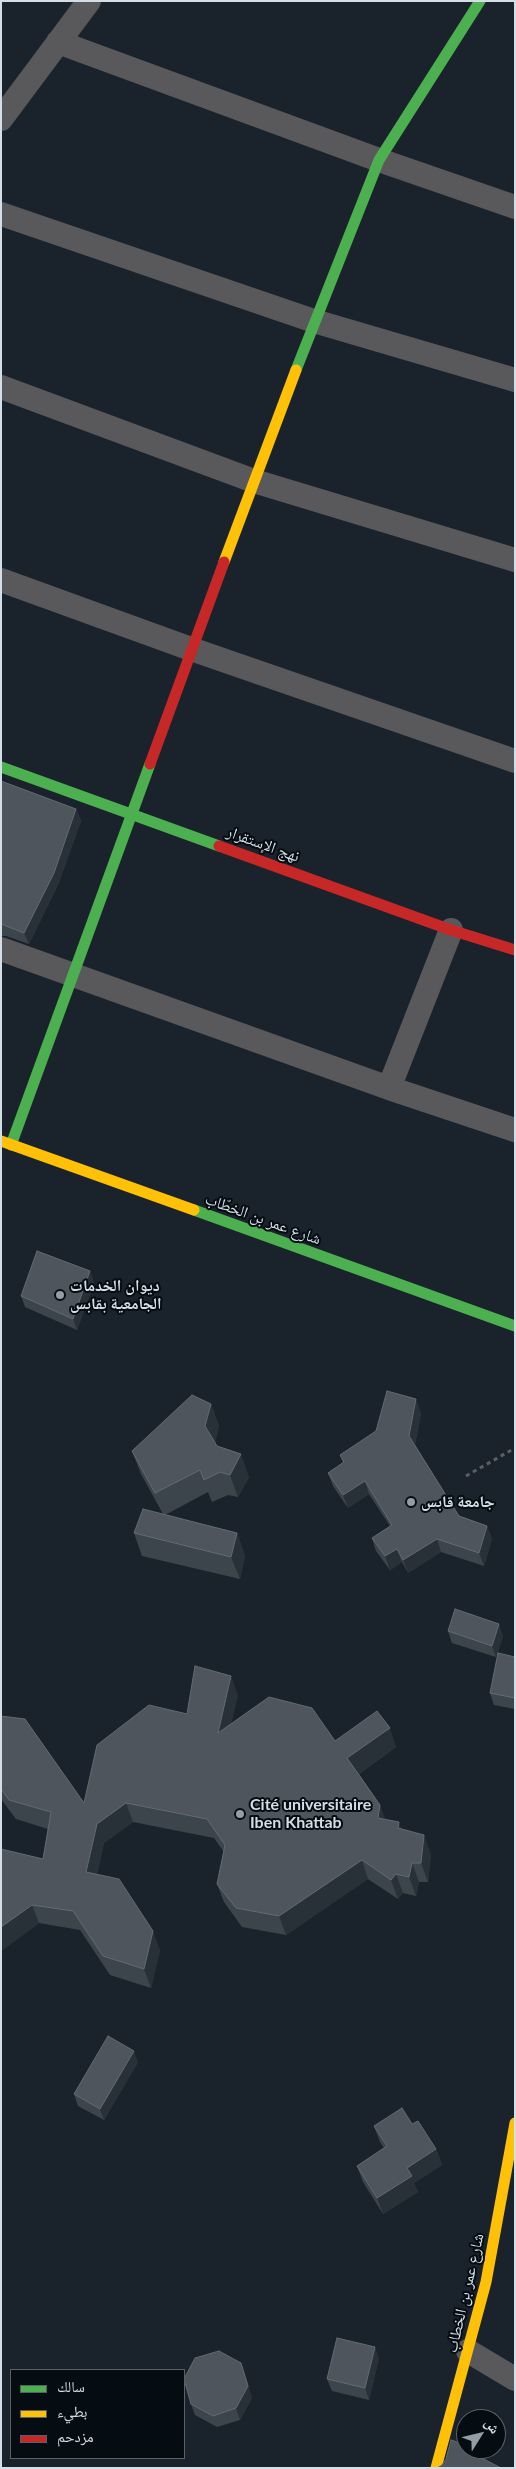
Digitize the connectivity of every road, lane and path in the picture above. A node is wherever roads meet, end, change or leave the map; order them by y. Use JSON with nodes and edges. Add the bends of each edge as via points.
{"nodes":[{"id":1,"x":89,"y":1,"type":"edge"},
{"id":2,"x":480,"y":1,"type":"edge"},
{"id":3,"x":58,"y":42,"type":"junction"},
{"id":4,"x":1,"y":119,"type":"edge"},
{"id":5,"x":379,"y":160,"type":"junction"},
{"id":6,"x":515,"y":207,"type":"edge"},
{"id":7,"x":1,"y":214,"type":"edge"},
{"id":8,"x":314,"y":321,"type":"junction"},
{"id":9,"x":515,"y":380,"type":"edge"},
{"id":10,"x":1,"y":387,"type":"edge"},
{"id":11,"x":254,"y":481,"type":"junction"},
{"id":12,"x":515,"y":560,"type":"edge"},
{"id":13,"x":1,"y":580,"type":"edge"},
{"id":14,"x":191,"y":649,"type":"junction"},
{"id":15,"x":515,"y":761,"type":"edge"},
{"id":16,"x":1,"y":767,"type":"edge"},
{"id":17,"x":133,"y":813,"type":"junction"},
{"id":18,"x":451,"y":930,"type":"junction"},
{"id":19,"x":1,"y":949,"type":"edge"},
{"id":20,"x":515,"y":950,"type":"edge"},
{"id":21,"x":73,"y":976,"type":"junction"},
{"id":22,"x":389,"y":1088,"type":"junction"},
{"id":23,"x":515,"y":1130,"type":"edge"},
{"id":24,"x":6,"y":1143,"type":"edge"},
{"id":25,"x":515,"y":1326,"type":"edge"},
{"id":26,"x":515,"y":1448,"type":"edge"},
{"id":27,"x":466,"y":1476,"type":"dead end"},
{"id":28,"x":515,"y":2123,"type":"edge"},
{"id":29,"x":511,"y":2166,"type":"edge"},
{"id":30,"x":468,"y":2351,"type":"junction"},
{"id":31,"x":515,"y":2379,"type":"edge"},
{"id":32,"x":436,"y":2468,"type":"edge"}],
"edges":[{"from":1,"to":3,"type":"street"},
{"from":2,"to":5,"type":"street"},
{"from":3,"to":4,"type":"street"},
{"from":3,"to":5,"type":"street"},
{"from":5,"to":6,"type":"street"},
{"from":5,"to":8,"type":"street"},
{"from":7,"to":8,"type":"street"},
{"from":8,"to":9,"type":"street"},
{"from":8,"to":11,"type":"street"},
{"from":10,"to":11,"type":"street"},
{"from":11,"to":12,"type":"street"},
{"from":11,"to":14,"type":"street"},
{"from":13,"to":14,"type":"street"},
{"from":14,"to":15,"type":"street"},
{"from":14,"to":17,"type":"street"},
{"from":16,"to":17,"type":"street","name":"نهج الإستقرار"},
{"from":17,"to":18,"type":"street","name":"نهج الإستقرار"},
{"from":17,"to":21,"type":"street"},
{"from":18,"to":20,"type":"street","name":"نهج الإستقرار"},
{"from":18,"to":22,"type":"street"},
{"from":19,"to":21,"type":"street"},
{"from":21,"to":22,"type":"street"},
{"from":21,"to":24,"type":"street"},
{"from":22,"to":23,"type":"street"},
{"from":24,"to":25,"type":"street","name":"شارع عمر بن الخطّاب"},
{"from":26,"to":27,"type":"path"},
{"from":28,"to":29,"type":"street","name":"شارع عمر بن الخطاب"},
{"from":29,"to":30,"type":"street","name":"شارع عمر بن الخطاب"},
{"from":30,"to":31,"type":"street"},
{"from":30,"to":32,"type":"street","name":"شارع عمر بن الخطاب"}]}
